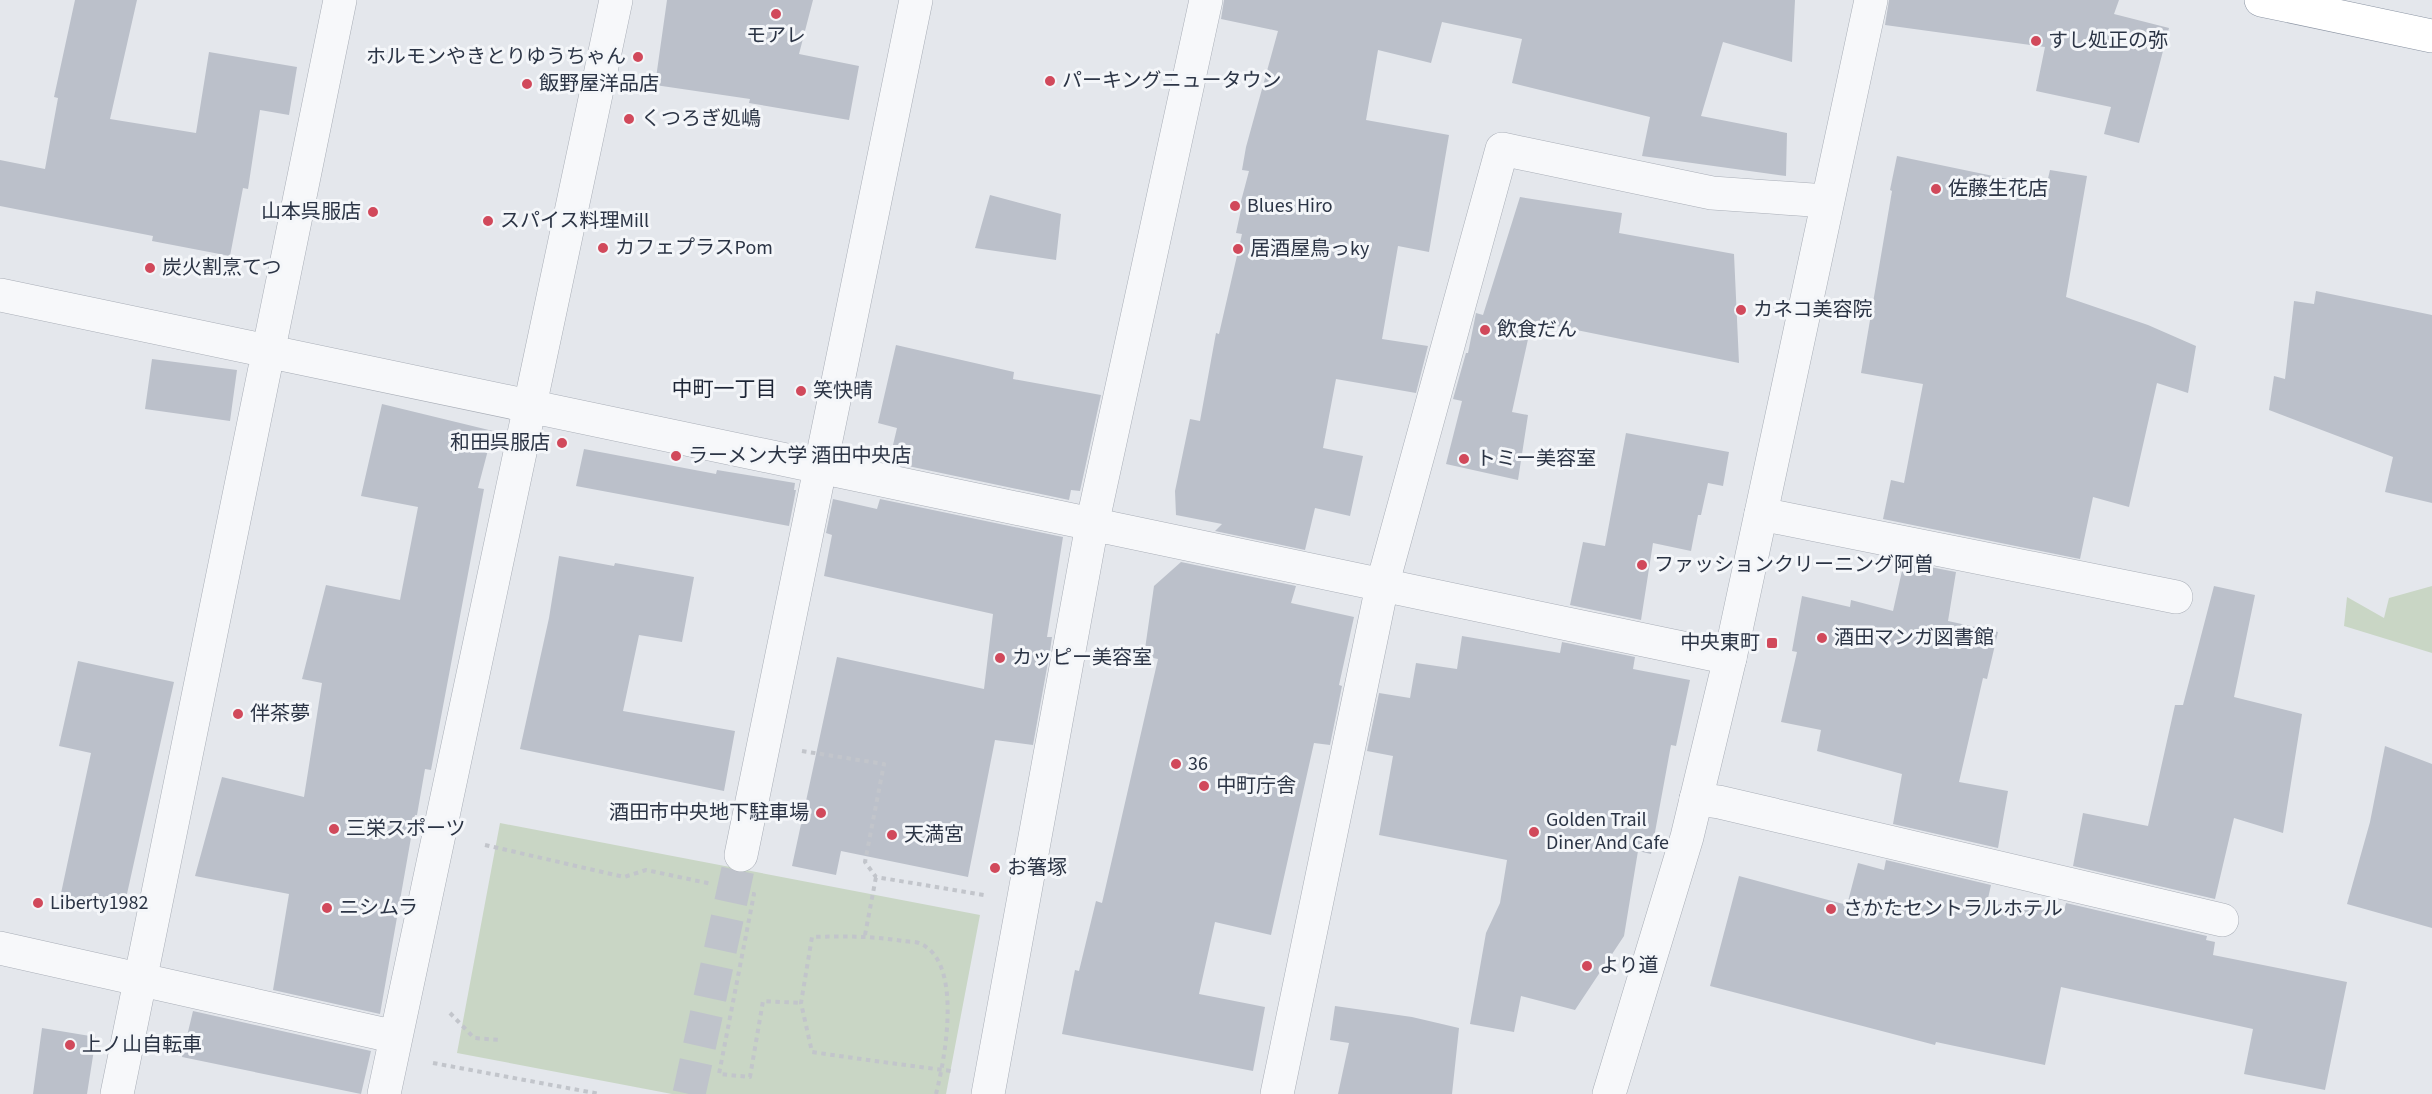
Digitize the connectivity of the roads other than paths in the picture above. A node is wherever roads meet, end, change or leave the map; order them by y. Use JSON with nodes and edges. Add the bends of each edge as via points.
{"nodes":[{"id":1,"x":340,"y":0,"type":"edge"},
{"id":2,"x":615,"y":0,"type":"edge"},
{"id":3,"x":916,"y":0,"type":"edge"},
{"id":4,"x":1206,"y":0,"type":"edge"},
{"id":5,"x":1871,"y":0,"type":"edge"},
{"id":6,"x":2261,"y":0,"type":"edge"},
{"id":7,"x":2432,"y":36,"type":"edge"},
{"id":8,"x":1827,"y":201,"type":"junction"},
{"id":9,"x":0,"y":295,"type":"edge"},
{"id":10,"x":268,"y":352,"type":"junction"},
{"id":11,"x":529,"y":407,"type":"junction"},
{"id":12,"x":820,"y":468,"type":"junction"},
{"id":13,"x":1761,"y":514,"type":"junction"},
{"id":14,"x":1092,"y":525,"type":"junction"},
{"id":15,"x":1382,"y":586,"type":"junction"},
{"id":16,"x":2176,"y":597,"type":"dead end"},
{"id":17,"x":1730,"y":658,"type":"junction"},
{"id":18,"x":1696,"y":799,"type":"junction"},
{"id":19,"x":741,"y":855,"type":"tunnel mouth"},
{"id":20,"x":2222,"y":920,"type":"dead end"},
{"id":21,"x":0,"y":948,"type":"edge"},
{"id":22,"x":141,"y":980,"type":"junction"},
{"id":23,"x":394,"y":1046,"type":"junction"},
{"id":24,"x":117,"y":1094,"type":"edge"},
{"id":25,"x":384,"y":1094,"type":"edge"},
{"id":26,"x":988,"y":1094,"type":"edge"},
{"id":27,"x":1277,"y":1094,"type":"edge"},
{"id":28,"x":1609,"y":1094,"type":"edge"}],
"edges":[{"from":1,"to":10,"type":"street"},
{"from":2,"to":11,"type":"street"},
{"from":3,"to":12,"type":"street"},
{"from":4,"to":14,"type":"street"},
{"from":5,"to":8,"type":"street"},
{"from":6,"to":7,"type":"highway"},
{"from":8,"to":13,"type":"street"},
{"from":8,"to":15,"type":"street","via":[[1712,193],[1502,149]]},
{"from":9,"to":10,"type":"street"},
{"from":10,"to":11,"type":"street"},
{"from":10,"to":22,"type":"street"},
{"from":11,"to":12,"type":"street"},
{"from":11,"to":23,"type":"street"},
{"from":12,"to":14,"type":"street"},
{"from":12,"to":19,"type":"street"},
{"from":13,"to":16,"type":"street"},
{"from":13,"to":17,"type":"street"},
{"from":14,"to":15,"type":"street"},
{"from":14,"to":26,"type":"street"},
{"from":15,"to":17,"type":"street"},
{"from":15,"to":27,"type":"street"},
{"from":17,"to":18,"type":"street"},
{"from":18,"to":20,"type":"street"},
{"from":18,"to":28,"type":"street"},
{"from":21,"to":22,"type":"street"},
{"from":22,"to":23,"type":"street"},
{"from":22,"to":24,"type":"street"},
{"from":23,"to":25,"type":"street"}]}
